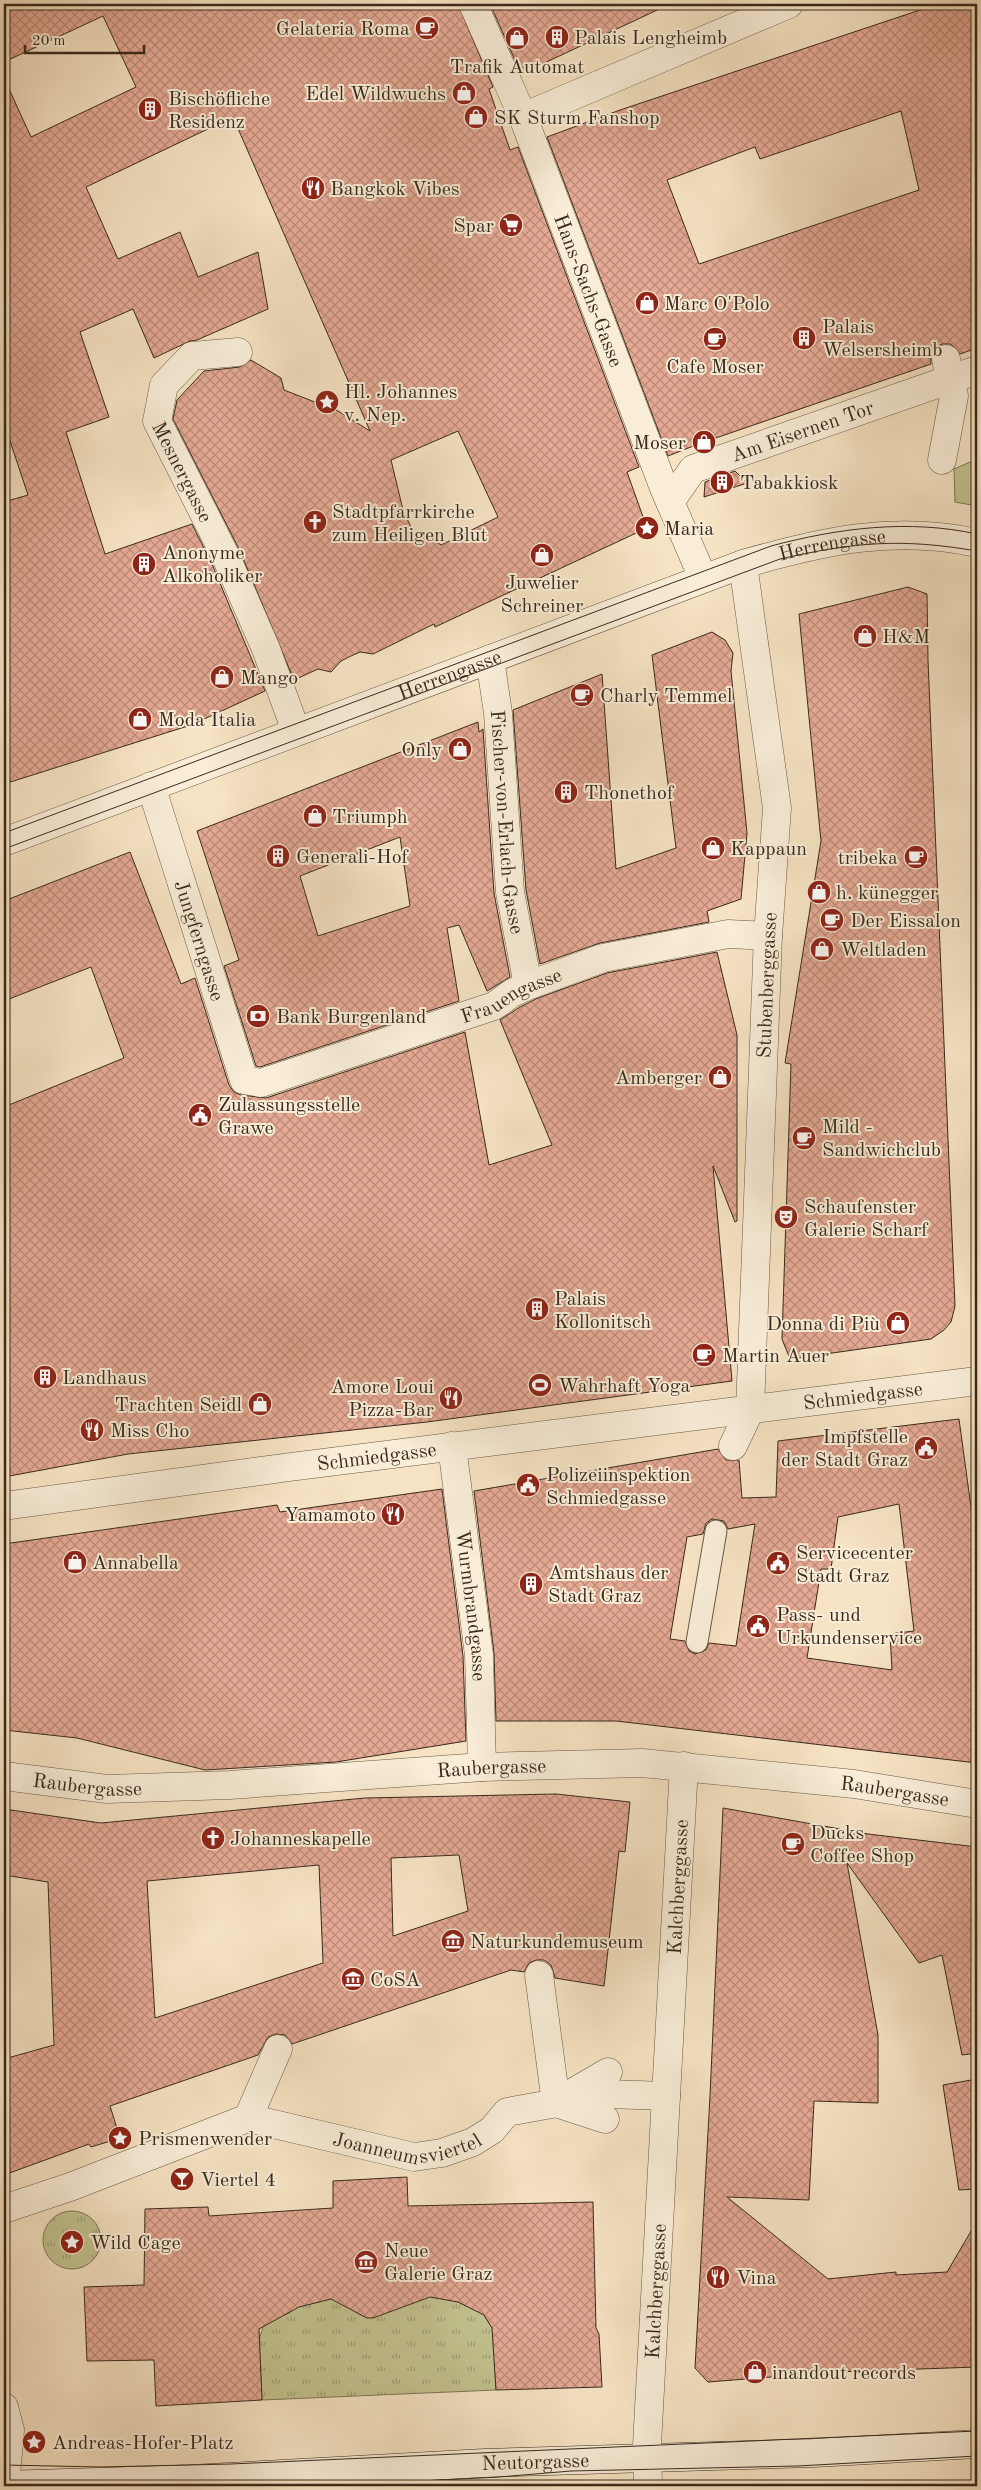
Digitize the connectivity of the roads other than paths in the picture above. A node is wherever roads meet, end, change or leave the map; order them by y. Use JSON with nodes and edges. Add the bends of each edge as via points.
{"nodes":[{"id":1,"x":473,"y":4,"type":"edge"},
{"id":2,"x":789,"y":4,"type":"edge"},
{"id":3,"x":523,"y":116,"type":"junction"},
{"id":4,"x":228,"y":358,"type":"dead end"},
{"id":5,"x":948,"y":369,"type":"junction"},
{"id":6,"x":977,"y":370,"type":"edge"},
{"id":7,"x":942,"y":460,"type":"dead end"},
{"id":8,"x":670,"y":502,"type":"junction"},
{"id":9,"x":977,"y":543,"type":"edge"},
{"id":10,"x":743,"y":564,"type":"junction"},
{"id":11,"x":704,"y":578,"type":"junction"},
{"id":12,"x":490,"y":659,"type":"junction"},
{"id":13,"x":296,"y":731,"type":"junction"},
{"id":14,"x":151,"y":786,"type":"junction"},
{"id":15,"x":4,"y":842,"type":"edge"},
{"id":16,"x":768,"y":936,"type":"junction"},
{"id":17,"x":532,"y":984,"type":"junction"},
{"id":18,"x":261,"y":1083,"type":"joint"},
{"id":19,"x":975,"y":1381,"type":"edge"},
{"id":20,"x":750,"y":1410,"type":"junction"},
{"id":21,"x":452,"y":1446,"type":"junction"},
{"id":22,"x":732,"y":1446,"type":"dead end"},
{"id":23,"x":4,"y":1506,"type":"edge"},
{"id":24,"x":716,"y":1531,"type":"dead end"},
{"id":25,"x":697,"y":1642,"type":"dead end"},
{"id":26,"x":684,"y":1766,"type":"junction"},
{"id":27,"x":482,"y":1767,"type":"junction"},
{"id":28,"x":4,"y":1776,"type":"edge"},
{"id":29,"x":977,"y":1804,"type":"edge"},
{"id":30,"x":539,"y":1975,"type":"dead end"},
{"id":31,"x":278,"y":2049,"type":"dead end"},
{"id":32,"x":666,"y":2096,"type":"junction"},
{"id":33,"x":556,"y":2103,"type":"junction"},
{"id":34,"x":248,"y":2118,"type":"junction"},
{"id":35,"x":4,"y":2209,"type":"edge"},
{"id":36,"x":4,"y":2407,"type":"edge"},
{"id":37,"x":977,"y":2444,"type":"edge"},
{"id":38,"x":648,"y":2457,"type":"junction"},
{"id":39,"x":5,"y":2486,"type":"edge"},
{"id":40,"x":648,"y":2486,"type":"edge"}],
"edges":[{"from":1,"to":3,"type":"street","name":"Hans-Sachs-Gasse"},
{"from":2,"to":3,"type":"street"},
{"from":3,"to":8,"type":"street","name":"Hans-Sachs-Gasse"},
{"from":4,"to":13,"type":"street","name":"Mesnergasse","via":[[192,356],[164,385],[157,421],[274,661]]},
{"from":5,"to":6,"type":"street","name":"Am Eisernen Tor"},
{"from":5,"to":7,"type":"street","via":[[954,396]]},
{"from":5,"to":8,"type":"street","name":"Am Eisernen Tor","via":[[694,469]]},
{"from":8,"to":11,"type":"street","name":"Hans-Sachs-Gasse"},
{"from":9,"to":10,"type":"street","name":"Herrengasse","via":[[902,534],[845,538]]},
{"from":10,"to":11,"type":"street","name":"Herrengasse"},
{"from":10,"to":16,"type":"street","name":"Stubenberggasse","via":[[778,808]]},
{"from":11,"to":12,"type":"street","name":"Herrengasse"},
{"from":12,"to":13,"type":"street","name":"Herrengasse"},
{"from":12,"to":17,"type":"street","name":"Fischer-von-Erlach-Gasse","via":[[498,713],[510,892],[526,975]]},
{"from":13,"to":14,"type":"street","name":"Herrengasse"},
{"from":14,"to":15,"type":"street","name":"Herrengasse"},
{"from":14,"to":18,"type":"street","name":"Jungferngasse","via":[[244,1080]]},
{"from":16,"to":17,"type":"street","name":"Frauengasse","via":[[728,934],[603,958]]},
{"from":16,"to":20,"type":"street","name":"Stubenberggasse"},
{"from":17,"to":18,"type":"street","name":"Frauengasse","via":[[494,1006]]},
{"from":19,"to":20,"type":"street","name":"Schmiedgasse"},
{"from":20,"to":21,"type":"street","name":"Schmiedgasse"},
{"from":20,"to":22,"type":"street"},
{"from":21,"to":23,"type":"street","name":"Schmiedgasse"},
{"from":21,"to":27,"type":"street","name":"Wurmbrandgasse","via":[[479,1655]]},
{"from":24,"to":25,"type":"lane"},
{"from":26,"to":27,"type":"street","name":"Raubergasse","via":[[642,1763]]},
{"from":26,"to":29,"type":"street","name":"Raubergasse","via":[[854,1784]]},
{"from":26,"to":32,"type":"street","name":"Kalchberggasse"},
{"from":27,"to":28,"type":"street","name":"Raubergasse","via":[[230,1785],[107,1789]]},
{"from":30,"to":33,"type":"street"},
{"from":31,"to":34,"type":"street"},
{"from":32,"to":33,"type":"street","name":"Joanneumsviertel","via":[[607,2095]]},
{"from":32,"to":38,"type":"street","name":"Kalchberggasse"},
{"from":33,"to":34,"type":"street","name":"Joanneumsviertel","via":[[507,2112],[492,2130],[473,2142],[442,2153],[414,2156]]},
{"from":34,"to":35,"type":"street"},
{"from":36,"to":39,"type":"street","via":[[10,2430]]},
{"from":37,"to":38,"type":"street","name":"Neutorgasse"},
{"from":38,"to":39,"type":"street","name":"Neutorgasse"},
{"from":38,"to":40,"type":"street","name":"Kalchberggasse"}]}
